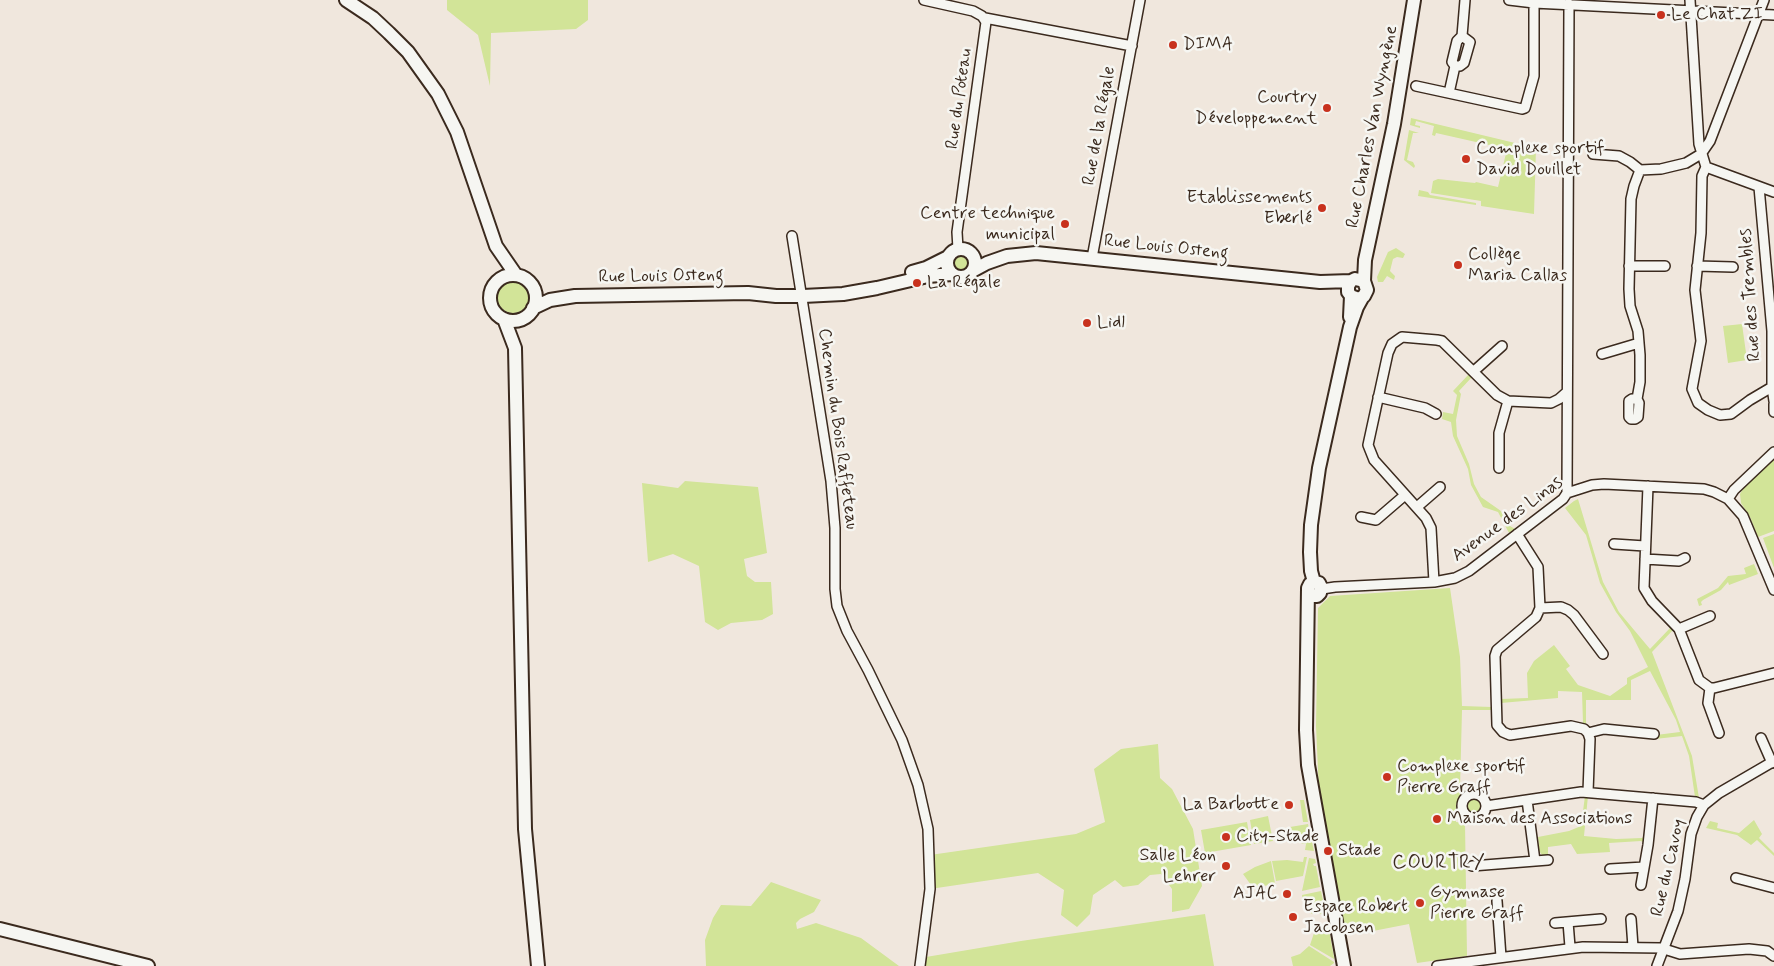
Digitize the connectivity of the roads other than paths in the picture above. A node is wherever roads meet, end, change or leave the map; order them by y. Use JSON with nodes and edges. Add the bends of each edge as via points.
{"nodes":[{"id":1,"x":346,"y":0,"type":"edge"},
{"id":2,"x":924,"y":0,"type":"edge"},
{"id":3,"x":1140,"y":0,"type":"edge"},
{"id":4,"x":1414,"y":0,"type":"edge"},
{"id":5,"x":1465,"y":0,"type":"edge"},
{"id":6,"x":1509,"y":0,"type":"edge"},
{"id":7,"x":1690,"y":0,"type":"edge"},
{"id":8,"x":1764,"y":0,"type":"edge"},
{"id":9,"x":1549,"y":2,"type":"edge"},
{"id":10,"x":1534,"y":3,"type":"junction"},
{"id":11,"x":1569,"y":4,"type":"junction"},
{"id":12,"x":1690,"y":11,"type":"junction"},
{"id":13,"x":1758,"y":14,"type":"junction"},
{"id":14,"x":1774,"y":15,"type":"edge"},
{"id":15,"x":985,"y":18,"type":"junction"},
{"id":16,"x":1132,"y":46,"type":"junction"},
{"id":17,"x":1416,"y":86,"type":"dead end"},
{"id":18,"x":1449,"y":93,"type":"junction"},
{"id":19,"x":1593,"y":154,"type":"dead end"},
{"id":20,"x":1701,"y":154,"type":"junction"},
{"id":21,"x":1706,"y":167,"type":"junction"},
{"id":22,"x":1640,"y":170,"type":"junction"},
{"id":23,"x":1759,"y":187,"type":"junction"},
{"id":24,"x":1774,"y":192,"type":"edge"},
{"id":25,"x":792,"y":236,"type":"dead end"},
{"id":26,"x":496,"y":246,"type":"junction"},
{"id":27,"x":953,"y":253,"type":"junction"},
{"id":28,"x":972,"y":253,"type":"junction"},
{"id":29,"x":1007,"y":256,"type":"junction"},
{"id":30,"x":1092,"y":258,"type":"junction"},
{"id":31,"x":1629,"y":266,"type":"junction"},
{"id":32,"x":1665,"y":266,"type":"dead end"},
{"id":33,"x":1697,"y":266,"type":"junction"},
{"id":34,"x":1733,"y":267,"type":"dead end"},
{"id":35,"x":974,"y":270,"type":"junction"},
{"id":36,"x":952,"y":274,"type":"junction"},
{"id":37,"x":516,"y":275,"type":"junction"},
{"id":38,"x":497,"y":282,"type":"junction"},
{"id":39,"x":534,"y":287,"type":"junction"},
{"id":40,"x":1355,"y":288,"type":"junction"},
{"id":41,"x":801,"y":292,"type":"junction"},
{"id":42,"x":575,"y":296,"type":"junction"},
{"id":43,"x":533,"y":308,"type":"junction"},
{"id":44,"x":524,"y":318,"type":"junction"},
{"id":45,"x":504,"y":319,"type":"junction"},
{"id":46,"x":1639,"y":343,"type":"junction"},
{"id":47,"x":1502,"y":346,"type":"dead end"},
{"id":48,"x":515,"y":348,"type":"junction"},
{"id":49,"x":1602,"y":354,"type":"dead end"},
{"id":50,"x":1474,"y":371,"type":"junction"},
{"id":51,"x":1772,"y":387,"type":"junction"},
{"id":52,"x":1567,"y":392,"type":"junction"},
{"id":53,"x":1378,"y":397,"type":"junction"},
{"id":54,"x":1637,"y":399,"type":"dead end"},
{"id":55,"x":1508,"y":401,"type":"junction"},
{"id":56,"x":1551,"y":403,"type":"junction"},
{"id":57,"x":1774,"y":403,"type":"edge"},
{"id":58,"x":1774,"y":412,"type":"edge"},
{"id":59,"x":1567,"y":413,"type":"junction"},
{"id":60,"x":1436,"y":414,"type":"dead end"},
{"id":61,"x":1774,"y":452,"type":"edge"},
{"id":62,"x":1499,"y":468,"type":"dead end"},
{"id":63,"x":1648,"y":486,"type":"junction"},
{"id":64,"x":1440,"y":487,"type":"dead end"},
{"id":65,"x":1566,"y":494,"type":"junction"},
{"id":66,"x":1405,"y":495,"type":"junction"},
{"id":67,"x":1728,"y":499,"type":"junction"},
{"id":68,"x":1417,"y":507,"type":"junction"},
{"id":69,"x":1361,"y":517,"type":"dead end"},
{"id":70,"x":1517,"y":534,"type":"junction"},
{"id":71,"x":1614,"y":544,"type":"dead end"},
{"id":72,"x":1645,"y":546,"type":"junction"},
{"id":73,"x":1685,"y":558,"type":"dead end"},
{"id":74,"x":1645,"y":559,"type":"junction"},
{"id":75,"x":1434,"y":582,"type":"junction"},
{"id":76,"x":1316,"y":589,"type":"junction"},
{"id":77,"x":1774,"y":590,"type":"edge"},
{"id":78,"x":1540,"y":608,"type":"junction"},
{"id":79,"x":1710,"y":616,"type":"dead end"},
{"id":80,"x":1678,"y":629,"type":"junction"},
{"id":81,"x":1603,"y":654,"type":"dead end"},
{"id":82,"x":1774,"y":673,"type":"edge"},
{"id":83,"x":1710,"y":688,"type":"junction"},
{"id":84,"x":1719,"y":733,"type":"dead end"},
{"id":85,"x":1588,"y":734,"type":"junction"},
{"id":86,"x":1654,"y":734,"type":"dead end"},
{"id":87,"x":1761,"y":738,"type":"dead end"},
{"id":88,"x":1773,"y":762,"type":"edge"},
{"id":89,"x":1588,"y":792,"type":"junction"},
{"id":90,"x":1653,"y":798,"type":"junction"},
{"id":91,"x":1527,"y":800,"type":"junction"},
{"id":92,"x":1704,"y":805,"type":"junction"},
{"id":93,"x":1486,"y":806,"type":"dead end"},
{"id":94,"x":1548,"y":860,"type":"dead end"},
{"id":95,"x":1535,"y":861,"type":"junction"},
{"id":96,"x":1472,"y":866,"type":"dead end"},
{"id":97,"x":1644,"y":867,"type":"junction"},
{"id":98,"x":1610,"y":869,"type":"dead end"},
{"id":99,"x":1736,"y":878,"type":"dead end"},
{"id":100,"x":1641,"y":885,"type":"dead end"},
{"id":101,"x":1774,"y":888,"type":"edge"},
{"id":102,"x":1497,"y":901,"type":"dead end"},
{"id":103,"x":1601,"y":919,"type":"dead end"},
{"id":104,"x":1631,"y":919,"type":"dead end"},
{"id":105,"x":1568,"y":922,"type":"junction"},
{"id":106,"x":1555,"y":923,"type":"dead end"},
{"id":107,"x":0,"y":929,"type":"edge"},
{"id":108,"x":1570,"y":947,"type":"junction"},
{"id":109,"x":1633,"y":947,"type":"junction"},
{"id":110,"x":1664,"y":949,"type":"junction"},
{"id":111,"x":1773,"y":954,"type":"edge"},
{"id":112,"x":1501,"y":957,"type":"junction"},
{"id":113,"x":148,"y":966,"type":"edge"},
{"id":114,"x":538,"y":966,"type":"edge"},
{"id":115,"x":920,"y":966,"type":"edge"},
{"id":116,"x":1344,"y":966,"type":"edge"},
{"id":117,"x":1437,"y":966,"type":"edge"},
{"id":118,"x":1657,"y":966,"type":"edge"}],
"edges":[{"from":1,"to":26,"type":"street","via":[[372,18],[408,52],[438,94],[457,132]]},
{"from":2,"to":15,"type":"street","via":[[973,11]]},
{"from":3,"to":16,"type":"street","name":"Rue de la Régale"},
{"from":4,"to":40,"type":"street","name":"Rue Charles Van Wyngène","via":[[1393,132],[1365,260]]},
{"from":5,"to":18,"type":"street","via":[[1462,36],[1457,41],[1452,62],[1455,66]]},
{"from":6,"to":10,"type":"street"},
{"from":7,"to":12,"type":"street"},
{"from":8,"to":13,"type":"street"},
{"from":9,"to":10,"type":"street"},
{"from":9,"to":11,"type":"street"},
{"from":10,"to":18,"type":"street","via":[[1534,76],[1525,108]]},
{"from":11,"to":12,"type":"street"},
{"from":11,"to":52,"type":"street"},
{"from":12,"to":13,"type":"street"},
{"from":12,"to":20,"type":"street"},
{"from":13,"to":14,"type":"street"},
{"from":13,"to":20,"type":"street","via":[[1710,141]]},
{"from":15,"to":16,"type":"street"},
{"from":15,"to":27,"type":"street","name":"Rue du Poteau"},
{"from":16,"to":30,"type":"street","name":"Rue de la Régale"},
{"from":17,"to":18,"type":"street"},
{"from":19,"to":22,"type":"street","via":[[1619,156]]},
{"from":20,"to":21,"type":"street"},
{"from":20,"to":22,"type":"street","via":[[1676,166]]},
{"from":21,"to":23,"type":"street"},
{"from":21,"to":33,"type":"street","via":[[1702,176]]},
{"from":22,"to":31,"type":"street","via":[[1632,200]]},
{"from":23,"to":24,"type":"street"},
{"from":23,"to":51,"type":"street","name":"Rue des Trembles","via":[[1772,331]]},
{"from":25,"to":41,"type":"street","name":"Chemin du Bois Raffeteau"},
{"from":26,"to":37,"type":"street"},
{"from":26,"to":38,"type":"street"},
{"from":27,"to":28,"type":"street","via":[[968,250]]},
{"from":27,"to":36,"type":"street","via":[[947,267]]},
{"from":27,"to":41,"type":"street","name":"Rue Louis Osteng","via":[[926,268],[878,280]]},
{"from":28,"to":29,"type":"street","name":"Rue Louis Osteng"},
{"from":28,"to":35,"type":"street","via":[[976,261]]},
{"from":29,"to":30,"type":"street","name":"Rue Louis Osteng","via":[[1036,253]]},
{"from":29,"to":35,"type":"street","name":"Rue Louis Osteng"},
{"from":30,"to":40,"type":"street","name":"Rue Louis Osteng"},
{"from":31,"to":32,"type":"street"},
{"from":31,"to":46,"type":"street","via":[[1630,306]]},
{"from":33,"to":34,"type":"street"},
{"from":33,"to":51,"type":"street","via":[[1695,298],[1701,341],[1692,389],[1698,403],[1720,415],[1731,414]]},
{"from":35,"to":36,"type":"street","via":[[964,277]]},
{"from":36,"to":41,"type":"street","name":"Rue Louis Osteng","via":[[928,276],[861,292]]},
{"from":37,"to":38,"type":"street"},
{"from":37,"to":39,"type":"street"},
{"from":38,"to":45,"type":"street","via":[[490,301]]},
{"from":39,"to":42,"type":"street","name":"Rue Louis Osteng"},
{"from":39,"to":43,"type":"street","via":[[536,298]]},
{"from":40,"to":76,"type":"street","name":"Rue Charles Van Wyngène","via":[[1357,306],[1325,435],[1316,486],[1310,552],[1310,571]]},
{"from":41,"to":42,"type":"street","name":"Rue Louis Osteng"},
{"from":41,"to":115,"type":"street","name":"Chemin du Bois Raffeteau","via":[[834,507],[837,606],[902,740],[928,829],[930,889]]},
{"from":42,"to":43,"type":"street","name":"Rue Louis Osteng","via":[[550,300]]},
{"from":43,"to":44,"type":"street"},
{"from":44,"to":45,"type":"street"},
{"from":44,"to":48,"type":"street"},
{"from":45,"to":48,"type":"street"},
{"from":46,"to":49,"type":"street"},
{"from":46,"to":54,"type":"street"},
{"from":47,"to":50,"type":"street"},
{"from":48,"to":114,"type":"street","via":[[525,829]]},
{"from":50,"to":53,"type":"street","via":[[1442,342],[1402,338],[1389,348]]},
{"from":50,"to":55,"type":"street","via":[[1497,395]]},
{"from":51,"to":57,"type":"street","name":"Rue des Trembles"},
{"from":52,"to":56,"type":"street"},
{"from":52,"to":59,"type":"street"},
{"from":53,"to":60,"type":"street","via":[[1425,408]]},
{"from":53,"to":66,"type":"street","via":[[1369,440],[1370,451]]},
{"from":55,"to":56,"type":"street"},
{"from":55,"to":62,"type":"street","via":[[1499,433]]},
{"from":56,"to":59,"type":"street"},
{"from":57,"to":58,"type":"street","name":"Rue des Trembles"},
{"from":59,"to":65,"type":"street"},
{"from":61,"to":67,"type":"street"},
{"from":63,"to":65,"type":"street","name":"Avenue des Linas","via":[[1598,484]]},
{"from":63,"to":67,"type":"street","name":"Avenue des Linas","via":[[1704,489]]},
{"from":63,"to":72,"type":"street"},
{"from":64,"to":68,"type":"street"},
{"from":65,"to":70,"type":"street","name":"Avenue des Linas"},
{"from":66,"to":68,"type":"street"},
{"from":66,"to":69,"type":"street","via":[[1376,520]]},
{"from":67,"to":77,"type":"street","name":"Avenue des Linas","via":[[1743,516]]},
{"from":68,"to":75,"type":"street","via":[[1431,528]]},
{"from":70,"to":75,"type":"street","name":"Avenue des Linas","via":[[1465,574]]},
{"from":70,"to":78,"type":"street","via":[[1538,567]]},
{"from":71,"to":72,"type":"street"},
{"from":72,"to":74,"type":"street"},
{"from":73,"to":74,"type":"street"},
{"from":74,"to":80,"type":"street","via":[[1645,592]]},
{"from":75,"to":76,"type":"street","name":"Avenue des Linas"},
{"from":76,"to":116,"type":"street","via":[[1308,613],[1308,765]]},
{"from":78,"to":81,"type":"street","via":[[1568,610]]},
{"from":78,"to":85,"type":"street","via":[[1536,617],[1502,644],[1496,653],[1497,725],[1510,735],[1571,726],[1579,727]]},
{"from":79,"to":80,"type":"street"},
{"from":80,"to":83,"type":"street","via":[[1697,676]]},
{"from":82,"to":83,"type":"street"},
{"from":83,"to":84,"type":"street","via":[[1708,703]]},
{"from":85,"to":86,"type":"street","via":[[1604,729]]},
{"from":85,"to":89,"type":"street"},
{"from":87,"to":88,"type":"street"},
{"from":88,"to":92,"type":"street"},
{"from":89,"to":90,"type":"street"},
{"from":89,"to":91,"type":"street"},
{"from":90,"to":92,"type":"street"},
{"from":90,"to":97,"type":"street"},
{"from":91,"to":93,"type":"street"},
{"from":91,"to":95,"type":"street"},
{"from":92,"to":110,"type":"street","name":"Rue du Cavoy","via":[[1691,834],[1683,893]]},
{"from":94,"to":95,"type":"street"},
{"from":95,"to":96,"type":"street"},
{"from":97,"to":98,"type":"street"},
{"from":97,"to":100,"type":"street"},
{"from":99,"to":101,"type":"street"},
{"from":102,"to":112,"type":"street"},
{"from":103,"to":105,"type":"street"},
{"from":104,"to":109,"type":"street"},
{"from":105,"to":106,"type":"street"},
{"from":105,"to":108,"type":"street"},
{"from":107,"to":113,"type":"street"},
{"from":108,"to":109,"type":"street"},
{"from":108,"to":112,"type":"street"},
{"from":109,"to":110,"type":"street"},
{"from":110,"to":111,"type":"street","via":[[1676,953],[1749,949]]},
{"from":110,"to":118,"type":"street","name":"Rue du Cavoy"},
{"from":112,"to":117,"type":"street"}]}
